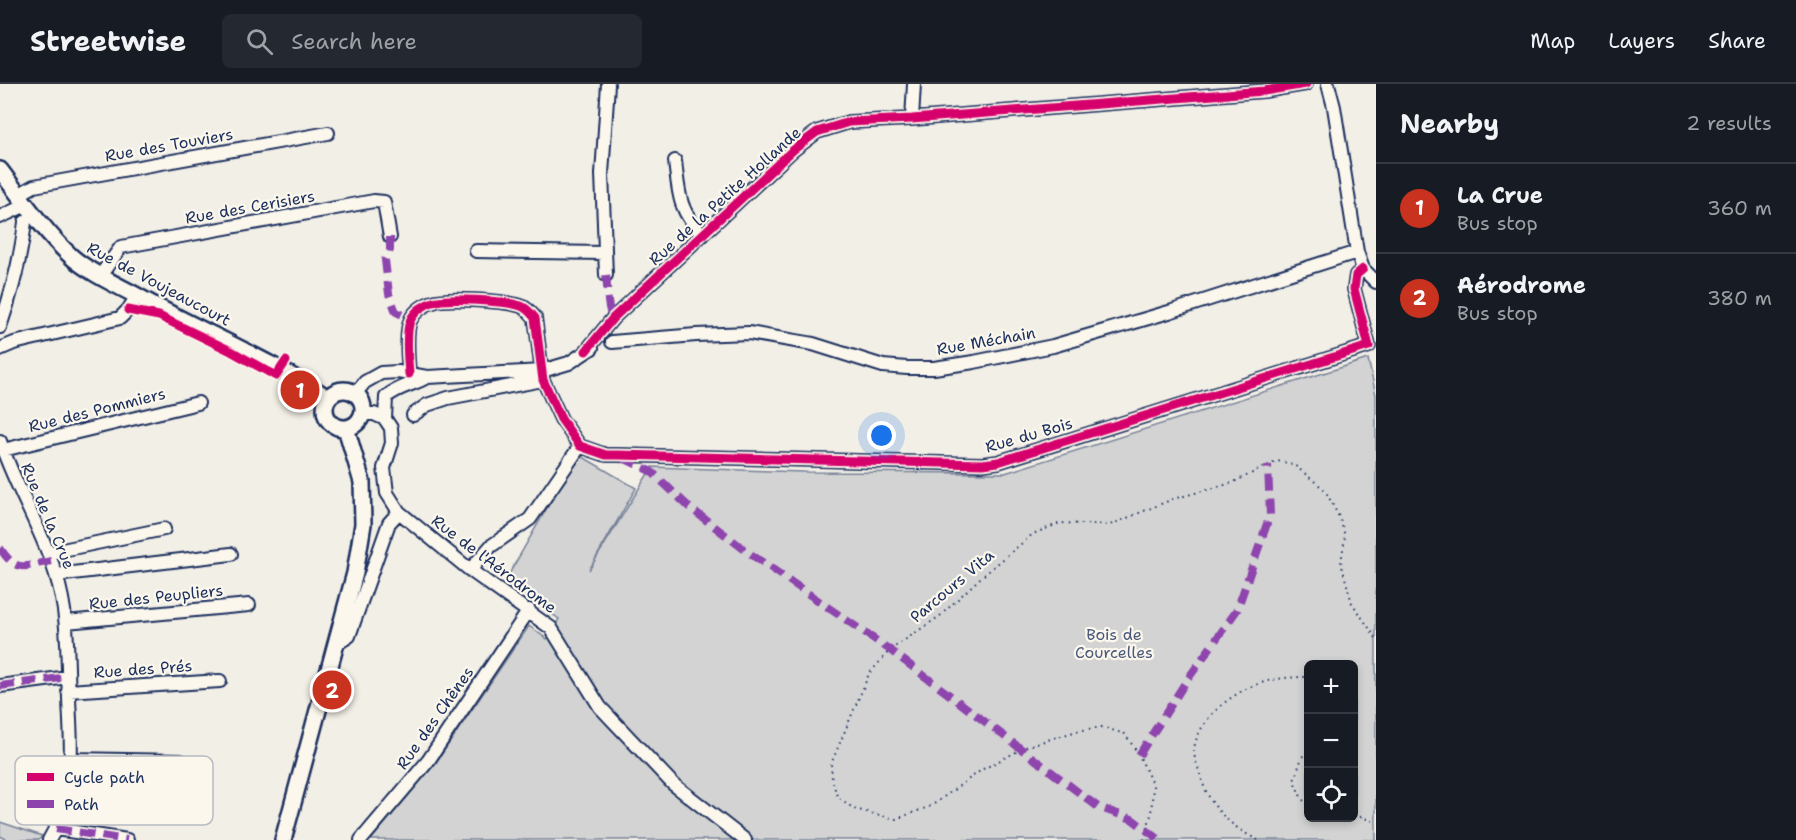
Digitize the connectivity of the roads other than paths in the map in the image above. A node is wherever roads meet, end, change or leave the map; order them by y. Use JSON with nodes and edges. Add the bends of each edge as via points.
{"nodes":[{"id":1,"x":608,"y":84,"type":"edge"},
{"id":2,"x":914,"y":84,"type":"edge"},
{"id":3,"x":1306,"y":84,"type":"edge"},
{"id":4,"x":1328,"y":84,"type":"edge"},
{"id":5,"x":912,"y":119,"type":"junction"},
{"id":6,"x":328,"y":133,"type":"dead end"},
{"id":7,"x":675,"y":161,"type":"dead end"},
{"id":8,"x":0,"y":170,"type":"edge"},
{"id":9,"x":22,"y":200,"type":"junction"},
{"id":10,"x":0,"y":217,"type":"edge"},
{"id":11,"x":25,"y":222,"type":"dead end"},
{"id":12,"x":703,"y":235,"type":"junction"},
{"id":13,"x":390,"y":237,"type":"dead end"},
{"id":14,"x":476,"y":252,"type":"dead end"},
{"id":15,"x":1357,"y":252,"type":"junction"},
{"id":16,"x":605,"y":253,"type":"junction"},
{"id":17,"x":1363,"y":269,"type":"junction"},
{"id":18,"x":606,"y":275,"type":"dead end"},
{"id":19,"x":100,"y":276,"type":"junction"},
{"id":20,"x":1376,"y":282,"type":"edge"},
{"id":21,"x":136,"y":296,"type":"junction"},
{"id":22,"x":0,"y":327,"type":"edge"},
{"id":23,"x":604,"y":329,"type":"junction"},
{"id":24,"x":612,"y":342,"type":"junction"},
{"id":25,"x":0,"y":349,"type":"edge"},
{"id":26,"x":586,"y":351,"type":"junction"},
{"id":27,"x":409,"y":374,"type":"junction"},
{"id":28,"x":542,"y":376,"type":"junction"},
{"id":29,"x":427,"y":377,"type":"junction"},
{"id":30,"x":355,"y":394,"type":"junction"},
{"id":31,"x":328,"y":398,"type":"junction"},
{"id":32,"x":198,"y":403,"type":"dead end"},
{"id":33,"x":362,"y":414,"type":"junction"},
{"id":34,"x":413,"y":415,"type":"dead end"},
{"id":35,"x":385,"y":419,"type":"junction"},
{"id":36,"x":346,"y":428,"type":"junction"},
{"id":37,"x":2,"y":446,"type":"edge"},
{"id":38,"x":580,"y":446,"type":"junction"},
{"id":39,"x":399,"y":512,"type":"junction"},
{"id":40,"x":164,"y":529,"type":"dead end"},
{"id":41,"x":48,"y":553,"type":"junction"},
{"id":42,"x":231,"y":554,"type":"dead end"},
{"id":43,"x":470,"y":570,"type":"junction"},
{"id":44,"x":56,"y":575,"type":"junction"},
{"id":45,"x":249,"y":605,"type":"dead end"},
{"id":46,"x":529,"y":610,"type":"junction"},
{"id":47,"x":66,"y":622,"type":"junction"},
{"id":48,"x":335,"y":645,"type":"junction"},
{"id":49,"x":69,"y":677,"type":"junction"},
{"id":50,"x":220,"y":681,"type":"dead end"},
{"id":51,"x":0,"y":686,"type":"edge"},
{"id":52,"x":69,"y":691,"type":"junction"},
{"id":53,"x":71,"y":756,"type":"edge"},
{"id":54,"x":52,"y":834,"type":"edge"},
{"id":55,"x":127,"y":840,"type":"edge"},
{"id":56,"x":283,"y":840,"type":"edge"},
{"id":57,"x":361,"y":840,"type":"edge"},
{"id":58,"x":744,"y":840,"type":"edge"}],
"edges":[{"from":1,"to":16,"type":"street","via":[[602,174]]},
{"from":2,"to":5,"type":"street"},
{"from":3,"to":5,"type":"street","name":"Rue de la Petite Hollande","via":[[1252,92]]},
{"from":4,"to":15,"type":"street"},
{"from":5,"to":12,"type":"street","name":"Rue de la Petite Hollande","via":[[849,122],[817,132]]},
{"from":6,"to":9,"type":"street","name":"Rue des Touviers","via":[[34,186]]},
{"from":7,"to":12,"type":"street","via":[[683,209]]},
{"from":8,"to":9,"type":"main road","name":"Rue de Voujeaucourt"},
{"from":9,"to":10,"type":"street"},
{"from":9,"to":19,"type":"main road","name":"Rue de Voujeaucourt","via":[[73,258]]},
{"from":11,"to":22,"type":"street","via":[[15,284]]},
{"from":12,"to":23,"type":"street","name":"Rue de la Petite Hollande"},
{"from":13,"to":19,"type":"street","name":"Rue des Cerisiers","via":[[384,202],[374,201],[121,247]]},
{"from":14,"to":16,"type":"street"},
{"from":15,"to":17,"type":"street"},
{"from":15,"to":24,"type":"street","name":"Rue Méchain","via":[[1053,346],[934,368],[883,366],[813,344],[749,333]]},
{"from":16,"to":18,"type":"street"},
{"from":17,"to":20,"type":"street"},
{"from":17,"to":38,"type":"street","name":"Rue du Bois","via":[[1356,275],[1354,289],[1369,346],[998,462],[606,455]]},
{"from":19,"to":21,"type":"main road","name":"Rue de Voujeaucourt"},
{"from":21,"to":25,"type":"street","via":[[120,318]]},
{"from":21,"to":31,"type":"main road","name":"Rue de Voujeaucourt","via":[[281,369]]},
{"from":23,"to":24,"type":"street"},
{"from":23,"to":26,"type":"street","name":"Rue de la Petite Hollande"},
{"from":24,"to":26,"type":"street","name":"Rue Méchain"},
{"from":26,"to":28,"type":"street"},
{"from":27,"to":28,"type":"street","via":[[411,319],[430,302],[439,300],[521,306],[530,311],[537,327]]},
{"from":27,"to":29,"type":"street"},
{"from":27,"to":30,"type":"street","via":[[381,373],[365,382]]},
{"from":28,"to":29,"type":"street"},
{"from":28,"to":34,"type":"street","via":[[448,398]]},
{"from":28,"to":38,"type":"street","via":[[561,419]]},
{"from":29,"to":35,"type":"street","via":[[397,388],[387,397]]},
{"from":30,"to":31,"type":"main road","via":[[346,390]]},
{"from":30,"to":33,"type":"main road","via":[[363,406]]},
{"from":31,"to":36,"type":"main road","via":[[327,419]]},
{"from":32,"to":37,"type":"street","name":"Rue des Pommiers"},
{"from":33,"to":35,"type":"street"},
{"from":33,"to":36,"type":"main road","via":[[357,423]]},
{"from":35,"to":39,"type":"street","name":"Rue de l'Aérodrome","via":[[391,428],[392,443],[384,468],[387,493]]},
{"from":36,"to":48,"type":"main road","via":[[362,482],[363,524],[355,573]]},
{"from":37,"to":41,"type":"street","name":"Rue de la Crue"},
{"from":38,"to":43,"type":"street","via":[[530,519],[491,546]]},
{"from":39,"to":43,"type":"street","name":"Rue de l'Aérodrome"},
{"from":39,"to":48,"type":"street","via":[[388,523],[349,636]]},
{"from":40,"to":41,"type":"street"},
{"from":41,"to":44,"type":"street","name":"Rue de la Crue"},
{"from":42,"to":44,"type":"street"},
{"from":43,"to":46,"type":"street","name":"Rue de l'Aérodrome"},
{"from":44,"to":47,"type":"street","name":"Rue de la Crue"},
{"from":45,"to":47,"type":"street","name":"Rue des Peupliers"},
{"from":46,"to":57,"type":"street","name":"Rue des Chênes","via":[[428,761]]},
{"from":46,"to":58,"type":"street","name":"Rue de l'Aérodrome","via":[[551,628],[600,707],[673,784]]},
{"from":47,"to":49,"type":"street","name":"Rue de la Crue"},
{"from":48,"to":56,"type":"main road"},
{"from":49,"to":51,"type":"street"},
{"from":49,"to":52,"type":"street","name":"Rue de la Crue"},
{"from":50,"to":52,"type":"street","name":"Rue des Prés"},
{"from":52,"to":53,"type":"street","name":"Rue de la Crue"},
{"from":54,"to":55,"type":"street","name":"Rue de la Crue"}]}
